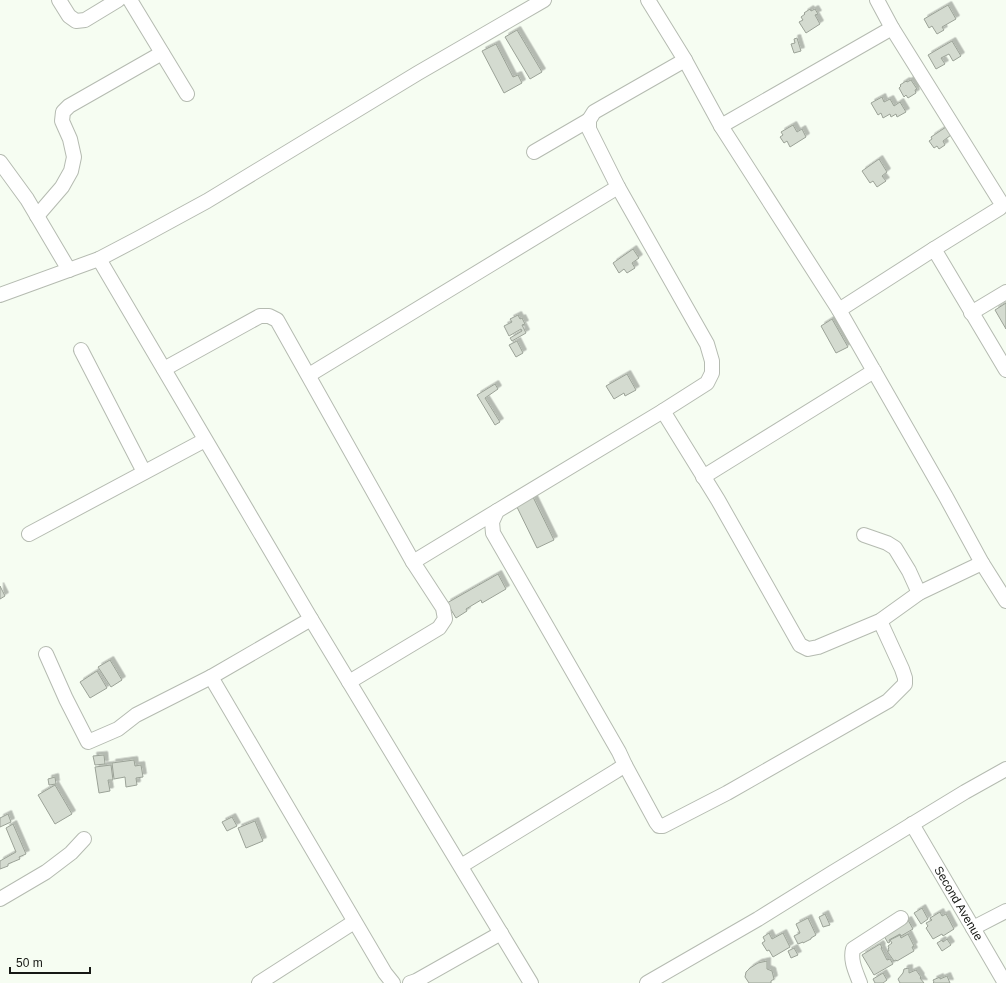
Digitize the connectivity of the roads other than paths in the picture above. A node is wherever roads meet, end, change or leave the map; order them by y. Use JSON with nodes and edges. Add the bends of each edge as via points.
{"nodes":[{"id":1,"x":59,"y":0,"type":"edge"},
{"id":2,"x":118,"y":0,"type":"edge"},
{"id":3,"x":130,"y":0,"type":"edge"},
{"id":4,"x":544,"y":0,"type":"edge"},
{"id":5,"x":648,"y":0,"type":"edge"},
{"id":6,"x":876,"y":0,"type":"edge"},
{"id":7,"x":892,"y":28,"type":"junction"},
{"id":8,"x":162,"y":53,"type":"junction"},
{"id":9,"x":685,"y":60,"type":"junction"},
{"id":10,"x":187,"y":94,"type":"dead end"},
{"id":11,"x":589,"y":120,"type":"junction"},
{"id":12,"x":721,"y":126,"type":"junction"},
{"id":13,"x":534,"y":152,"type":"dead end"},
{"id":14,"x":0,"y":162,"type":"edge"},
{"id":15,"x":618,"y":187,"type":"junction"},
{"id":16,"x":37,"y":216,"type":"junction"},
{"id":17,"x":934,"y":249,"type":"junction"},
{"id":18,"x":99,"y":259,"type":"junction"},
{"id":19,"x":69,"y":270,"type":"junction"},
{"id":20,"x":1006,"y":292,"type":"edge"},
{"id":21,"x":0,"y":295,"type":"edge"},
{"id":22,"x":839,"y":310,"type":"junction"},
{"id":23,"x":971,"y":313,"type":"junction"},
{"id":24,"x":81,"y":350,"type":"dead end"},
{"id":25,"x":164,"y":369,"type":"junction"},
{"id":26,"x":1006,"y":370,"type":"edge"},
{"id":27,"x":874,"y":371,"type":"junction"},
{"id":28,"x":309,"y":375,"type":"junction"},
{"id":29,"x":663,"y":411,"type":"junction"},
{"id":30,"x":205,"y":440,"type":"junction"},
{"id":31,"x":144,"y":472,"type":"junction"},
{"id":32,"x":703,"y":477,"type":"junction"},
{"id":33,"x":497,"y":511,"type":"junction"},
{"id":34,"x":29,"y":534,"type":"dead end"},
{"id":35,"x":864,"y":535,"type":"dead end"},
{"id":36,"x":413,"y":562,"type":"junction"},
{"id":37,"x":982,"y":563,"type":"junction"},
{"id":38,"x":919,"y":593,"type":"junction"},
{"id":39,"x":1006,"y":600,"type":"edge"},
{"id":40,"x":311,"y":619,"type":"junction"},
{"id":41,"x":880,"y":621,"type":"junction"},
{"id":42,"x":46,"y":654,"type":"dead end"},
{"id":43,"x":211,"y":677,"type":"junction"},
{"id":44,"x":349,"y":682,"type":"junction"},
{"id":45,"x":625,"y":765,"type":"junction"},
{"id":46,"x":1006,"y":769,"type":"edge"},
{"id":47,"x":912,"y":824,"type":"junction"},
{"id":48,"x":84,"y":839,"type":"dead end"},
{"id":49,"x":461,"y":866,"type":"junction"},
{"id":50,"x":0,"y":899,"type":"edge"},
{"id":51,"x":1006,"y":911,"type":"edge"},
{"id":52,"x":901,"y":918,"type":"dead end"},
{"id":53,"x":354,"y":922,"type":"junction"},
{"id":54,"x":973,"y":928,"type":"junction"},
{"id":55,"x":501,"y":933,"type":"junction"},
{"id":56,"x":259,"y":983,"type":"edge"},
{"id":57,"x":393,"y":983,"type":"edge"},
{"id":58,"x":410,"y":983,"type":"edge"},
{"id":59,"x":531,"y":983,"type":"edge"},
{"id":60,"x":647,"y":983,"type":"edge"},
{"id":61,"x":860,"y":983,"type":"edge"},
{"id":62,"x":1005,"y":983,"type":"edge"}],
"edges":[{"from":1,"to":2,"type":"street","via":[[69,16],[76,21],[85,20]]},
{"from":3,"to":8,"type":"street"},
{"from":4,"to":18,"type":"street","via":[[207,201]]},
{"from":5,"to":9,"type":"street"},
{"from":6,"to":7,"type":"street"},
{"from":7,"to":12,"type":"street"},
{"from":7,"to":17,"type":"street","via":[[1001,205]]},
{"from":8,"to":10,"type":"street"},
{"from":8,"to":16,"type":"street","via":[[69,106],[63,112],[62,121],[74,157],[71,171],[62,187]]},
{"from":9,"to":11,"type":"street","via":[[594,112]]},
{"from":9,"to":12,"type":"street"},
{"from":11,"to":13,"type":"street"},
{"from":11,"to":15,"type":"street","via":[[589,129]]},
{"from":12,"to":22,"type":"street"},
{"from":14,"to":16,"type":"street"},
{"from":15,"to":28,"type":"street"},
{"from":15,"to":29,"type":"street","via":[[707,344],[712,361],[712,373],[707,383]]},
{"from":16,"to":19,"type":"street"},
{"from":17,"to":22,"type":"street"},
{"from":17,"to":23,"type":"street"},
{"from":18,"to":19,"type":"street"},
{"from":18,"to":25,"type":"street"},
{"from":19,"to":21,"type":"street"},
{"from":20,"to":23,"type":"street"},
{"from":22,"to":27,"type":"street"},
{"from":23,"to":26,"type":"street"},
{"from":24,"to":31,"type":"street"},
{"from":25,"to":28,"type":"street","via":[[260,316],[269,316],[277,320]]},
{"from":25,"to":30,"type":"street"},
{"from":27,"to":32,"type":"street"},
{"from":27,"to":37,"type":"street"},
{"from":28,"to":36,"type":"street"},
{"from":29,"to":32,"type":"street"},
{"from":29,"to":33,"type":"street"},
{"from":30,"to":31,"type":"street"},
{"from":30,"to":40,"type":"street"},
{"from":31,"to":34,"type":"street"},
{"from":32,"to":41,"type":"street","via":[[800,645],[808,649],[818,648]]},
{"from":33,"to":36,"type":"street"},
{"from":33,"to":45,"type":"street","via":[[492,522],[493,533]]},
{"from":35,"to":38,"type":"street","via":[[895,548],[910,571]]},
{"from":36,"to":44,"type":"street","via":[[442,608],[442,624]]},
{"from":37,"to":38,"type":"street"},
{"from":37,"to":39,"type":"street"},
{"from":38,"to":41,"type":"street"},
{"from":40,"to":43,"type":"street"},
{"from":40,"to":44,"type":"street"},
{"from":41,"to":45,"type":"street","via":[[905,678],[905,684],[901,689],[888,701],[728,793],[659,826]]},
{"from":42,"to":43,"type":"street","via":[[88,742],[118,729],[136,715]]},
{"from":43,"to":53,"type":"street"},
{"from":44,"to":49,"type":"street"},
{"from":45,"to":49,"type":"street"},
{"from":46,"to":47,"type":"street"},
{"from":47,"to":54,"type":"street","name":"Second Avenue"},
{"from":47,"to":60,"type":"street","via":[[758,919]]},
{"from":48,"to":50,"type":"street","via":[[71,853],[46,872]]},
{"from":49,"to":55,"type":"street"},
{"from":51,"to":54,"type":"street"},
{"from":52,"to":61,"type":"street","via":[[853,949],[852,962]]},
{"from":53,"to":56,"type":"street"},
{"from":53,"to":57,"type":"street","via":[[384,973]]},
{"from":54,"to":62,"type":"street","name":"Second Avenue"},
{"from":55,"to":58,"type":"street"},
{"from":55,"to":59,"type":"street"}]}
